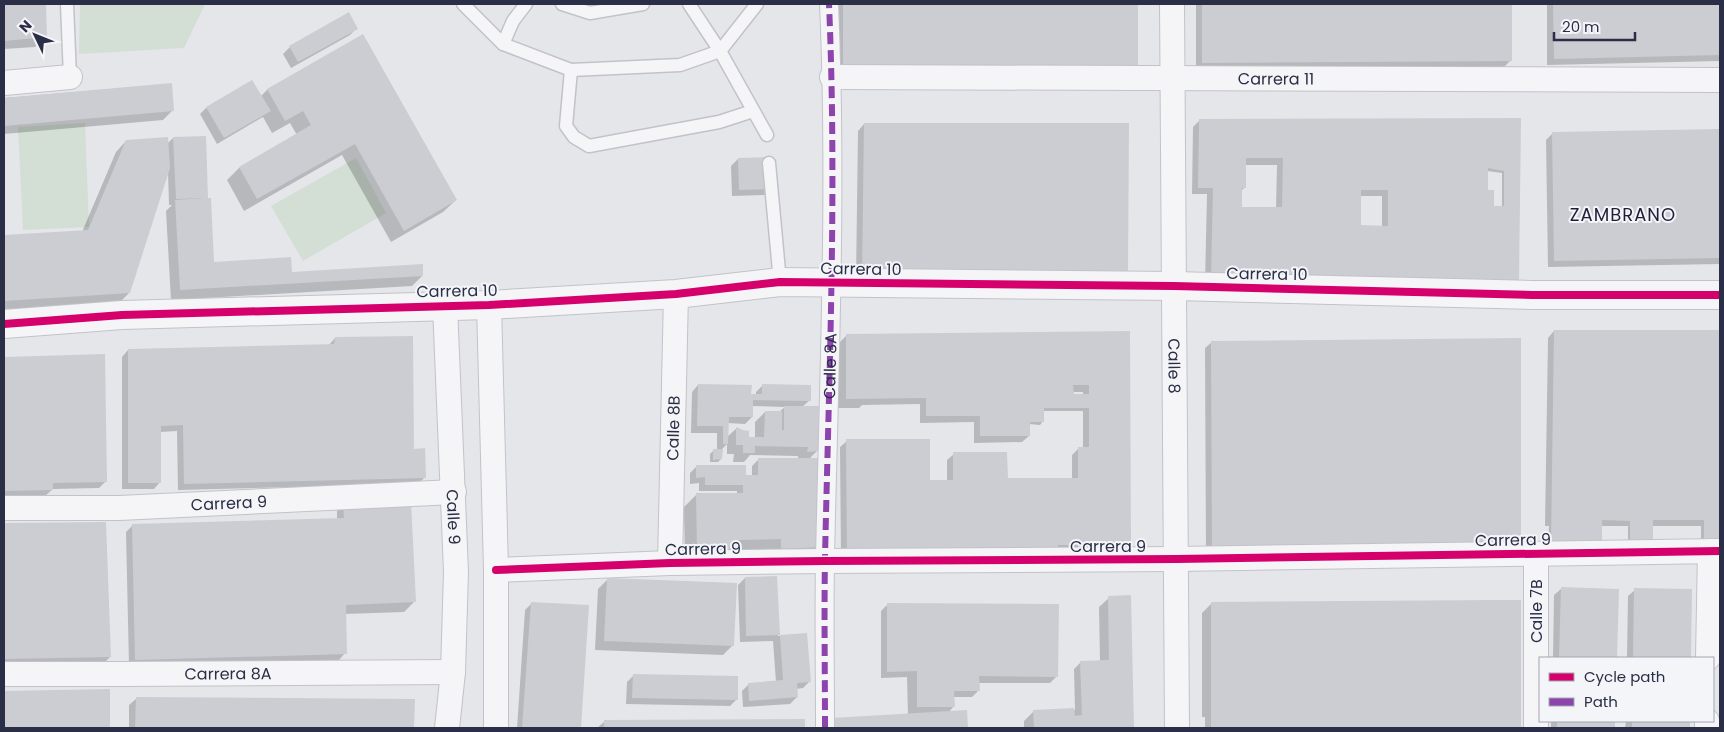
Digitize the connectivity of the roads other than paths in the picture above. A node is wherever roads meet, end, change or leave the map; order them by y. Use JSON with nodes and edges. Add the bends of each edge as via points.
{"nodes":[{"id":1,"x":67,"y":4,"type":"edge"},
{"id":2,"x":463,"y":4,"type":"edge"},
{"id":3,"x":526,"y":4,"type":"edge"},
{"id":4,"x":562,"y":4,"type":"edge"},
{"id":5,"x":643,"y":4,"type":"edge"},
{"id":6,"x":689,"y":4,"type":"edge"},
{"id":7,"x":757,"y":4,"type":"edge"},
{"id":8,"x":830,"y":4,"type":"edge"},
{"id":9,"x":1172,"y":4,"type":"edge"},
{"id":10,"x":503,"y":44,"type":"junction"},
{"id":11,"x":720,"y":51,"type":"junction"},
{"id":12,"x":571,"y":70,"type":"junction"},
{"id":13,"x":70,"y":77,"type":"joint"},
{"id":14,"x":832,"y":77,"type":"junction"},
{"id":15,"x":1173,"y":78,"type":"junction"},
{"id":16,"x":1720,"y":80,"type":"edge"},
{"id":17,"x":4,"y":82,"type":"edge"},
{"id":18,"x":752,"y":111,"type":"junction"},
{"id":19,"x":767,"y":135,"type":"dead end"},
{"id":20,"x":769,"y":163,"type":"dead end"},
{"id":21,"x":780,"y":282,"type":"junction"},
{"id":22,"x":833,"y":283,"type":"junction"},
{"id":23,"x":1174,"y":286,"type":"junction"},
{"id":24,"x":676,"y":294,"type":"junction"},
{"id":25,"x":1720,"y":295,"type":"edge"},
{"id":26,"x":445,"y":305,"type":"junction"},
{"id":27,"x":489,"y":305,"type":"junction"},
{"id":28,"x":4,"y":324,"type":"edge"},
{"id":29,"x":454,"y":492,"type":"junction"},
{"id":30,"x":4,"y":508,"type":"edge"},
{"id":31,"x":1715,"y":551,"type":"edge"},
{"id":32,"x":1536,"y":554,"type":"junction"},
{"id":33,"x":1176,"y":559,"type":"junction"},
{"id":34,"x":825,"y":561,"type":"junction"},
{"id":35,"x":670,"y":563,"type":"junction"},
{"id":36,"x":496,"y":570,"type":"junction"},
{"id":37,"x":1708,"y":657,"type":"edge"},
{"id":38,"x":452,"y":672,"type":"junction"},
{"id":39,"x":4,"y":674,"type":"edge"},
{"id":40,"x":448,"y":728,"type":"edge"},
{"id":41,"x":496,"y":728,"type":"edge"},
{"id":42,"x":825,"y":728,"type":"edge"},
{"id":43,"x":1177,"y":728,"type":"edge"},
{"id":44,"x":1536,"y":728,"type":"edge"}],
"edges":[{"from":1,"to":13,"type":"lane"},
{"from":2,"to":10,"type":"lane"},
{"from":3,"to":10,"type":"lane","via":[[513,21]]},
{"from":4,"to":5,"type":"lane","via":[[590,13]]},
{"from":6,"to":11,"type":"lane"},
{"from":7,"to":11,"type":"lane"},
{"from":8,"to":14,"type":"street","name":"Calle 8A"},
{"from":9,"to":15,"type":"street","name":"Calle 8"},
{"from":10,"to":12,"type":"lane"},
{"from":11,"to":12,"type":"lane","via":[[680,65]]},
{"from":11,"to":18,"type":"lane"},
{"from":12,"to":18,"type":"lane","via":[[566,126],[574,137],[589,146],[719,122]]},
{"from":13,"to":17,"type":"street"},
{"from":14,"to":15,"type":"street","name":"Carrera 11"},
{"from":14,"to":22,"type":"street","name":"Calle 8A"},
{"from":15,"to":16,"type":"street","name":"Carrera 11"},
{"from":15,"to":23,"type":"street","name":"Calle 8"},
{"from":18,"to":19,"type":"lane"},
{"from":20,"to":21,"type":"lane"},
{"from":21,"to":22,"type":"street","name":"Carrera 10"},
{"from":21,"to":24,"type":"street","name":"Carrera 10"},
{"from":22,"to":23,"type":"street","name":"Carrera 10"},
{"from":22,"to":34,"type":"street","name":"Calle 8A"},
{"from":23,"to":25,"type":"street","name":"Carrera 10"},
{"from":23,"to":33,"type":"street","name":"Calle 8"},
{"from":24,"to":27,"type":"street","name":"Carrera 10"},
{"from":24,"to":35,"type":"street","name":"Calle 8B"},
{"from":26,"to":27,"type":"street","name":"Carrera 10"},
{"from":26,"to":28,"type":"street","name":"Carrera 10","via":[[122,315]]},
{"from":26,"to":29,"type":"street","name":"Calle 9"},
{"from":27,"to":36,"type":"street"},
{"from":29,"to":30,"type":"street","name":"Carrera 9","via":[[119,508]]},
{"from":29,"to":38,"type":"street","name":"Calle 9","via":[[456,572]]},
{"from":31,"to":32,"type":"street","name":"Carrera 9"},
{"from":31,"to":37,"type":"street"},
{"from":32,"to":33,"type":"street","name":"Carrera 9"},
{"from":32,"to":44,"type":"street","name":"Calle 7B"},
{"from":33,"to":34,"type":"street","name":"Carrera 9"},
{"from":33,"to":43,"type":"street","name":"Calle 8"},
{"from":34,"to":35,"type":"street","name":"Carrera 9"},
{"from":34,"to":42,"type":"street","name":"Calle 8A"},
{"from":35,"to":36,"type":"street","name":"Carrera 9"},
{"from":36,"to":41,"type":"street"},
{"from":38,"to":39,"type":"street","name":"Carrera 8A"},
{"from":38,"to":40,"type":"street","name":"Calle 9"}]}
